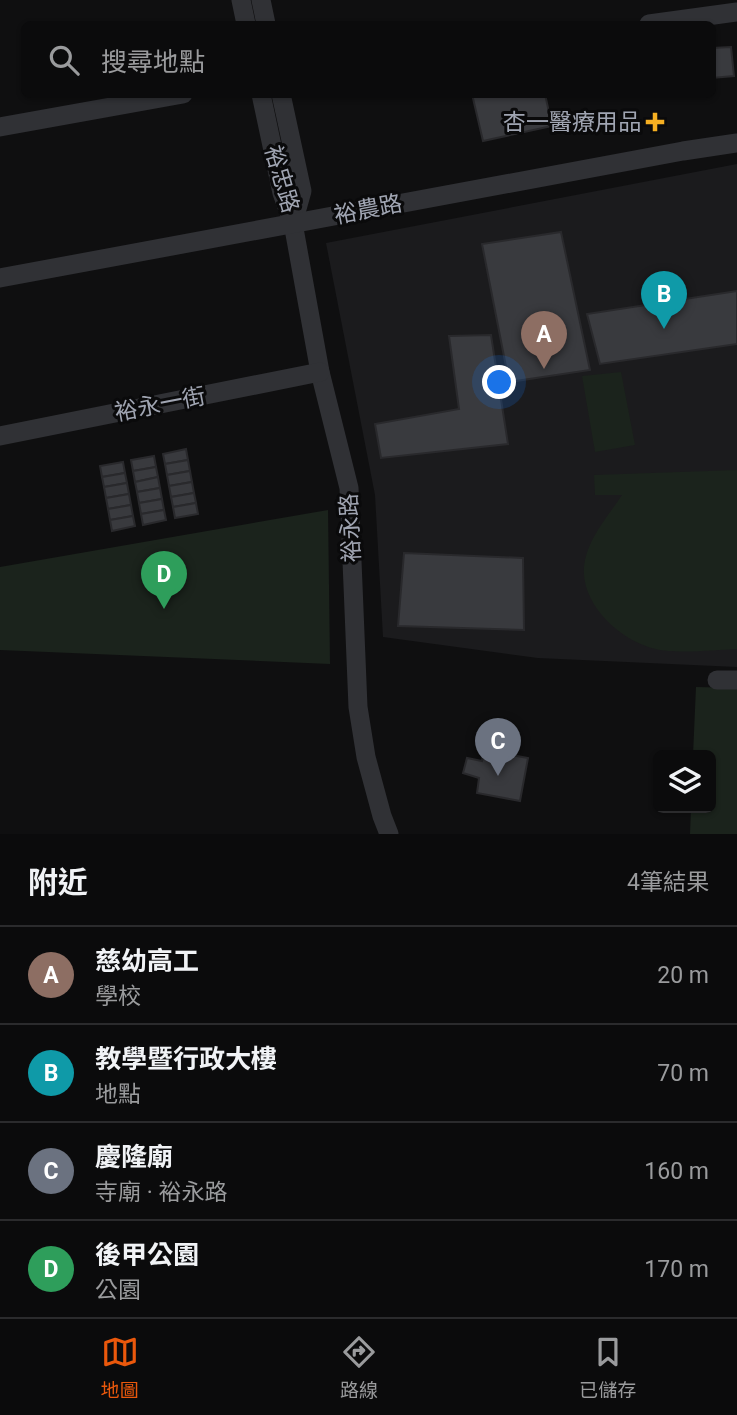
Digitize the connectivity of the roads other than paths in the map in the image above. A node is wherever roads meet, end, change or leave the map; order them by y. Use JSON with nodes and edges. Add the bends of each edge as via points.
{"nodes":[{"id":1,"x":241,"y":0,"type":"edge"},
{"id":2,"x":261,"y":0,"type":"edge"},
{"id":3,"x":737,"y":12,"type":"edge"},
{"id":4,"x":245,"y":21,"type":"edge"},
{"id":5,"x":265,"y":21,"type":"edge"},
{"id":6,"x":671,"y":21,"type":"edge"},
{"id":7,"x":161,"y":98,"type":"edge"},
{"id":8,"x":262,"y":98,"type":"edge"},
{"id":9,"x":282,"y":98,"type":"edge"},
{"id":10,"x":0,"y":127,"type":"edge"},
{"id":11,"x":737,"y":143,"type":"edge"},
{"id":12,"x":293,"y":223,"type":"junction"},
{"id":13,"x":0,"y":278,"type":"edge"},
{"id":14,"x":320,"y":372,"type":"junction"},
{"id":15,"x":0,"y":436,"type":"edge"},
{"id":16,"x":389,"y":834,"type":"edge"}],
"edges":[{"from":1,"to":4,"type":"street"},
{"from":2,"to":5,"type":"street"},
{"from":3,"to":6,"type":"street"},
{"from":7,"to":10,"type":"street"},
{"from":8,"to":12,"type":"street","name":"裕忠路"},
{"from":9,"to":12,"type":"street","name":"裕忠路","via":[[302,191]]},
{"from":11,"to":12,"type":"street","name":"裕農路"},
{"from":12,"to":13,"type":"street","name":"裕農路"},
{"from":12,"to":14,"type":"street","name":"裕永路"},
{"from":14,"to":15,"type":"street","name":"裕永一街"},
{"from":14,"to":16,"type":"street","name":"裕永路","via":[[349,488],[358,707],[366,757]]}]}
